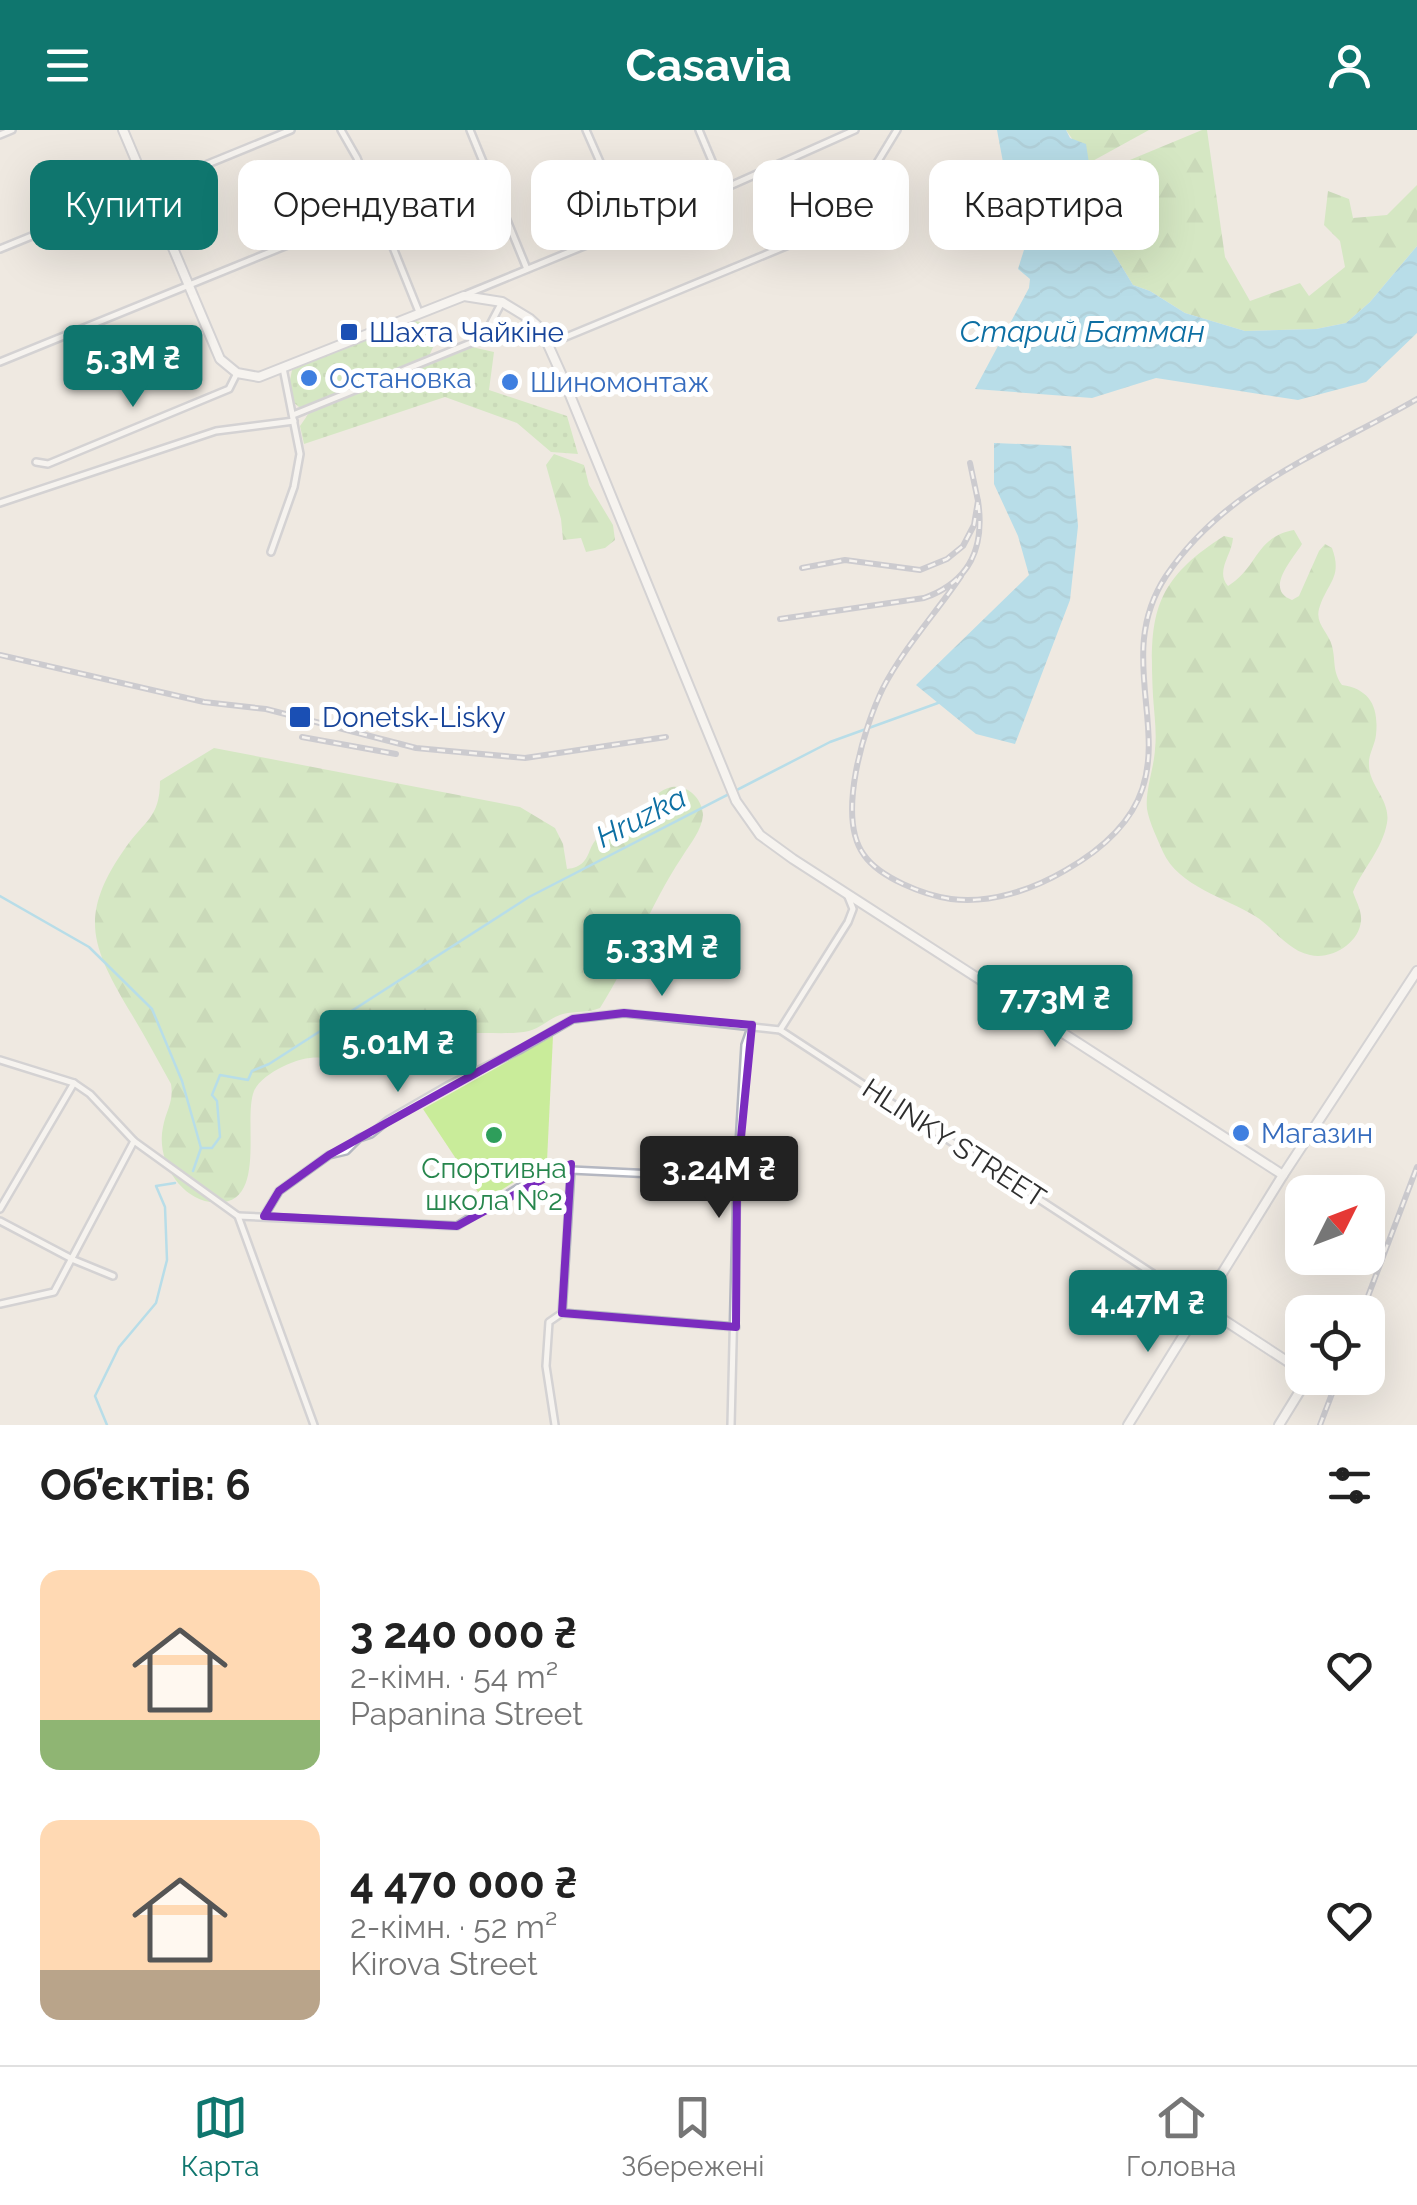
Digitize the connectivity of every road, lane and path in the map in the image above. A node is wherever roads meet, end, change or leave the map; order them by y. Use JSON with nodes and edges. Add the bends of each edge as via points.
{"nodes":[{"id":1,"x":12,"y":130,"type":"edge"},
{"id":2,"x":123,"y":130,"type":"edge"},
{"id":3,"x":290,"y":130,"type":"edge"},
{"id":4,"x":341,"y":130,"type":"edge"},
{"id":5,"x":470,"y":130,"type":"edge"},
{"id":6,"x":586,"y":130,"type":"edge"},
{"id":7,"x":699,"y":130,"type":"edge"},
{"id":8,"x":823,"y":130,"type":"edge"},
{"id":9,"x":855,"y":130,"type":"edge"},
{"id":10,"x":897,"y":130,"type":"edge"},
{"id":11,"x":0,"y":135,"type":"edge"},
{"id":12,"x":828,"y":140,"type":"junction"},
{"id":13,"x":136,"y":160,"type":"edge"},
{"id":14,"x":218,"y":160,"type":"edge"},
{"id":15,"x":358,"y":160,"type":"edge"},
{"id":16,"x":599,"y":160,"type":"edge"},
{"id":17,"x":711,"y":160,"type":"edge"},
{"id":18,"x":733,"y":184,"type":"edge"},
{"id":19,"x":30,"y":237,"type":"edge"},
{"id":20,"x":0,"y":249,"type":"edge"},
{"id":21,"x":174,"y":250,"type":"edge"},
{"id":22,"x":277,"y":250,"type":"edge"},
{"id":23,"x":393,"y":250,"type":"edge"},
{"id":24,"x":573,"y":250,"type":"edge"},
{"id":25,"x":527,"y":268,"type":"junction"},
{"id":26,"x":190,"y":287,"type":"junction"},
{"id":27,"x":464,"y":296,"type":"junction"},
{"id":28,"x":502,"y":302,"type":"junction"},
{"id":29,"x":419,"y":312,"type":"junction"},
{"id":30,"x":548,"y":344,"type":"junction"},
{"id":31,"x":0,"y":362,"type":"edge"},
{"id":32,"x":283,"y":368,"type":"junction"},
{"id":33,"x":237,"y":374,"type":"junction"},
{"id":34,"x":293,"y":418,"type":"junction"},
{"id":35,"x":36,"y":462,"type":"dead end"},
{"id":36,"x":0,"y":503,"type":"edge"},
{"id":37,"x":272,"y":552,"type":"dead end"},
{"id":38,"x":846,"y":893,"type":"junction"},
{"id":39,"x":1417,"y":971,"type":"edge"},
{"id":40,"x":752,"y":1024,"type":"junction"},
{"id":41,"x":780,"y":1030,"type":"junction"},
{"id":42,"x":0,"y":1060,"type":"edge"},
{"id":43,"x":74,"y":1083,"type":"junction"},
{"id":44,"x":134,"y":1141,"type":"junction"},
{"id":45,"x":571,"y":1170,"type":"junction"},
{"id":46,"x":1284,"y":1176,"type":"junction"},
{"id":47,"x":737,"y":1178,"type":"junction"},
{"id":48,"x":0,"y":1209,"type":"edge"},
{"id":49,"x":238,"y":1216,"type":"junction"},
{"id":50,"x":264,"y":1216,"type":"junction"},
{"id":51,"x":0,"y":1221,"type":"edge"},
{"id":52,"x":74,"y":1260,"type":"junction"},
{"id":53,"x":114,"y":1276,"type":"dead end"},
{"id":54,"x":0,"y":1304,"type":"edge"},
{"id":55,"x":1201,"y":1305,"type":"junction"},
{"id":56,"x":562,"y":1313,"type":"junction"},
{"id":57,"x":736,"y":1327,"type":"junction"},
{"id":58,"x":1285,"y":1362,"type":"edge"},
{"id":59,"x":1297,"y":1395,"type":"edge"},
{"id":60,"x":314,"y":1425,"type":"edge"},
{"id":61,"x":555,"y":1425,"type":"edge"},
{"id":62,"x":731,"y":1425,"type":"edge"},
{"id":63,"x":1128,"y":1425,"type":"edge"},
{"id":64,"x":1278,"y":1425,"type":"edge"}],
"edges":[{"from":1,"to":11,"type":"street"},
{"from":2,"to":13,"type":"street"},
{"from":3,"to":14,"type":"street"},
{"from":4,"to":15,"type":"street"},
{"from":5,"to":25,"type":"street"},
{"from":6,"to":16,"type":"street"},
{"from":7,"to":17,"type":"street"},
{"from":8,"to":12,"type":"street"},
{"from":9,"to":12,"type":"street"},
{"from":10,"to":30,"type":"street","via":[[858,194],[808,237]]},
{"from":12,"to":18,"type":"street"},
{"from":19,"to":20,"type":"street"},
{"from":21,"to":26,"type":"street"},
{"from":22,"to":26,"type":"street"},
{"from":23,"to":29,"type":"street"},
{"from":24,"to":25,"type":"street"},
{"from":25,"to":27,"type":"street"},
{"from":26,"to":31,"type":"street"},
{"from":26,"to":33,"type":"street","via":[[220,359]]},
{"from":27,"to":28,"type":"street"},
{"from":27,"to":29,"type":"street"},
{"from":28,"to":30,"type":"street","via":[[530,318]]},
{"from":28,"to":34,"type":"street","via":[[483,338]]},
{"from":29,"to":32,"type":"street"},
{"from":30,"to":38,"type":"street","via":[[736,801],[760,835]]},
{"from":32,"to":33,"type":"street","via":[[259,377]]},
{"from":32,"to":34,"type":"street"},
{"from":33,"to":35,"type":"street","via":[[229,389],[48,464]]},
{"from":34,"to":36,"type":"street","via":[[204,434]]},
{"from":34,"to":37,"type":"street","via":[[300,454]]},
{"from":38,"to":41,"type":"street","via":[[853,909],[848,922]]},
{"from":38,"to":46,"type":"street"},
{"from":39,"to":46,"type":"street"},
{"from":40,"to":41,"type":"street","name":"HLINKY STREET"},
{"from":40,"to":47,"type":"street"},
{"from":40,"to":50,"type":"street","name":"HLINKY STREET","via":[[624,1012],[573,1019],[329,1154],[279,1191]]},
{"from":41,"to":55,"type":"street","name":"HLINKY STREET"},
{"from":42,"to":43,"type":"street"},
{"from":43,"to":44,"type":"street"},
{"from":43,"to":48,"type":"street"},
{"from":44,"to":49,"type":"street"},
{"from":44,"to":52,"type":"street"},
{"from":45,"to":47,"type":"street"},
{"from":45,"to":50,"type":"street","via":[[534,1178],[457,1226]]},
{"from":45,"to":56,"type":"street"},
{"from":46,"to":55,"type":"street"},
{"from":47,"to":57,"type":"street"},
{"from":49,"to":50,"type":"street"},
{"from":49,"to":60,"type":"street"},
{"from":51,"to":52,"type":"street"},
{"from":52,"to":53,"type":"street"},
{"from":52,"to":54,"type":"street","via":[[54,1292]]},
{"from":55,"to":58,"type":"street","name":"HLINKY STREET"},
{"from":55,"to":63,"type":"street"},
{"from":56,"to":57,"type":"street"},
{"from":56,"to":61,"type":"street","via":[[549,1322],[546,1366]]},
{"from":57,"to":62,"type":"street"},
{"from":59,"to":64,"type":"street"}]}
